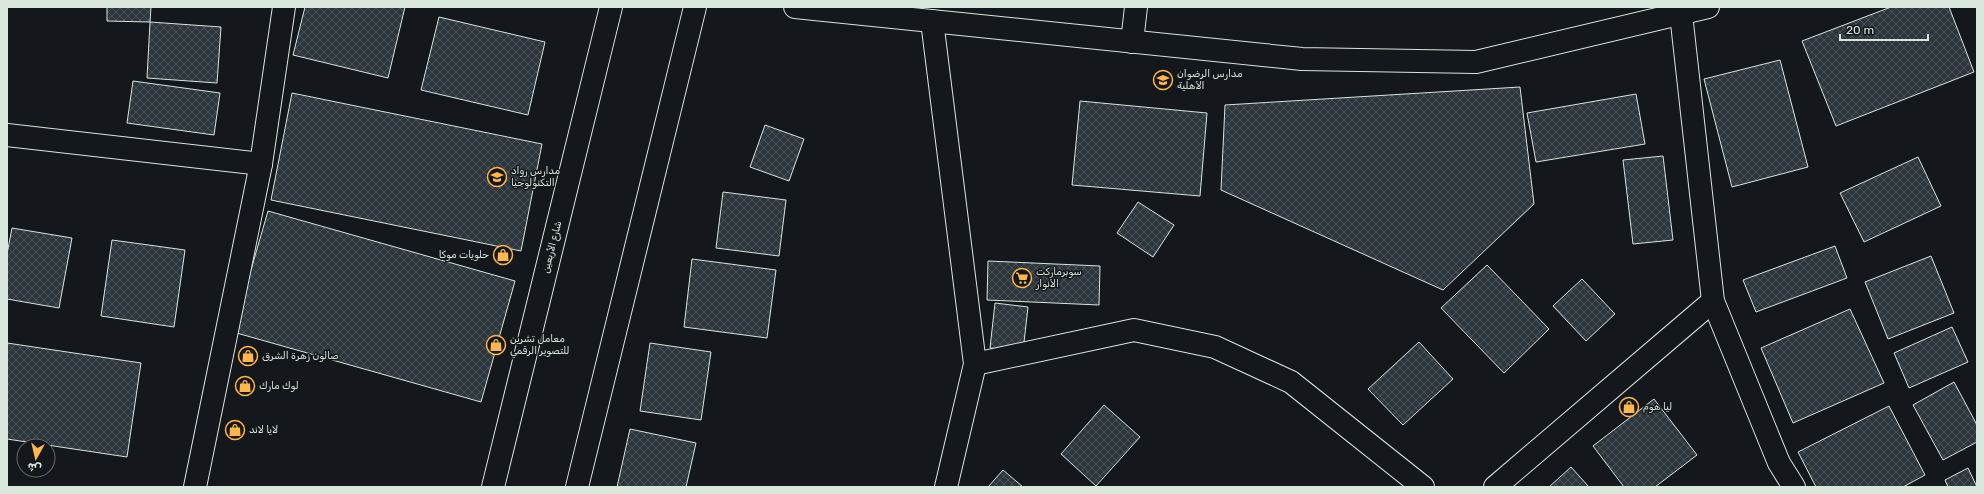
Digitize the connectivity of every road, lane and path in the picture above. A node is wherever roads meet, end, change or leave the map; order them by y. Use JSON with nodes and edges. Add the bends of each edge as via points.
{"nodes":[{"id":1,"x":284,"y":7,"type":"edge"},
{"id":2,"x":611,"y":7,"type":"edge"},
{"id":3,"x":695,"y":7,"type":"edge"},
{"id":4,"x":795,"y":7,"type":"edge"},
{"id":5,"x":1136,"y":7,"type":"edge"},
{"id":6,"x":1708,"y":7,"type":"edge"},
{"id":7,"x":1689,"y":10,"type":"edge"},
{"id":8,"x":932,"y":21,"type":"junction"},
{"id":9,"x":1132,"y":42,"type":"junction"},
{"id":10,"x":7,"y":135,"type":"edge"},
{"id":11,"x":261,"y":164,"type":"junction"},
{"id":12,"x":1712,"y":301,"type":"junction"},
{"id":13,"x":975,"y":364,"type":"junction"},
{"id":14,"x":195,"y":487,"type":"edge"},
{"id":15,"x":493,"y":487,"type":"edge"},
{"id":16,"x":577,"y":487,"type":"edge"},
{"id":17,"x":946,"y":487,"type":"edge"},
{"id":18,"x":1424,"y":487,"type":"edge"},
{"id":19,"x":1495,"y":487,"type":"edge"},
{"id":20,"x":1794,"y":487,"type":"edge"}],
"edges":[{"from":1,"to":11,"type":"street"},
{"from":2,"to":15,"type":"street","name":"شارع الأربعين"},
{"from":3,"to":16,"type":"street"},
{"from":4,"to":8,"type":"street"},
{"from":5,"to":9,"type":"street"},
{"from":6,"to":7,"type":"street"},
{"from":7,"to":9,"type":"street","via":[[1476,62],[1302,59]]},
{"from":7,"to":12,"type":"street"},
{"from":8,"to":9,"type":"street"},
{"from":8,"to":13,"type":"street"},
{"from":10,"to":11,"type":"street"},
{"from":11,"to":14,"type":"street"},
{"from":12,"to":19,"type":"street"},
{"from":12,"to":20,"type":"street","via":[[1779,463]]},
{"from":13,"to":17,"type":"street"},
{"from":13,"to":18,"type":"street","via":[[1134,330],[1215,347],[1291,382]]}]}
